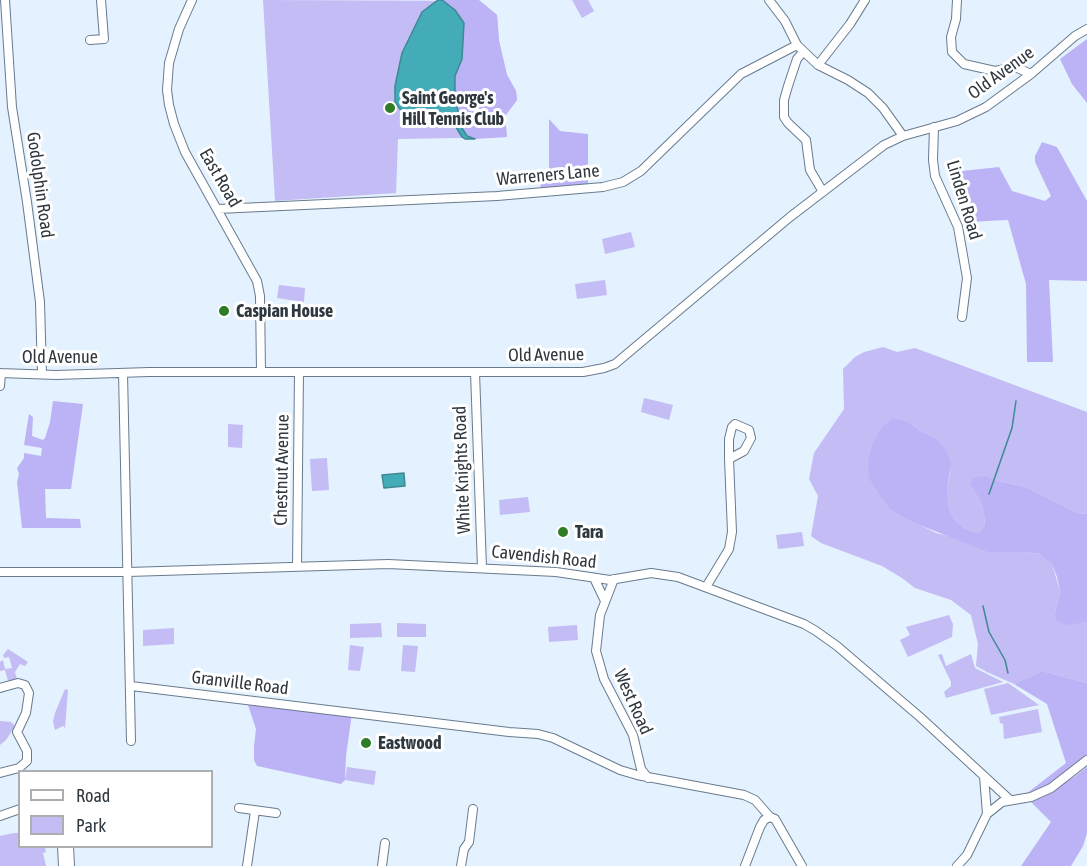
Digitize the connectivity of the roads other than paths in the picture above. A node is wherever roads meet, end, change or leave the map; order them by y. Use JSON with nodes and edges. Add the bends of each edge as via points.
{"nodes":[{"id":1,"x":5,"y":0,"type":"edge"},
{"id":2,"x":101,"y":0,"type":"edge"},
{"id":3,"x":192,"y":0,"type":"edge"},
{"id":4,"x":769,"y":0,"type":"edge"},
{"id":5,"x":865,"y":0,"type":"edge"},
{"id":6,"x":957,"y":0,"type":"edge"},
{"id":7,"x":1087,"y":29,"type":"edge"},
{"id":8,"x":90,"y":40,"type":"dead end"},
{"id":9,"x":800,"y":48,"type":"junction"},
{"id":10,"x":818,"y":65,"type":"junction"},
{"id":11,"x":1031,"y":74,"type":"junction"},
{"id":12,"x":934,"y":127,"type":"junction"},
{"id":13,"x":903,"y":136,"type":"junction"},
{"id":14,"x":823,"y":192,"type":"junction"},
{"id":15,"x":218,"y":209,"type":"junction"},
{"id":16,"x":962,"y":317,"type":"dead end"},
{"id":17,"x":261,"y":372,"type":"junction"},
{"id":18,"x":299,"y":372,"type":"junction"},
{"id":19,"x":475,"y":372,"type":"junction"},
{"id":20,"x":1,"y":373,"type":"edge"},
{"id":21,"x":123,"y":373,"type":"junction"},
{"id":22,"x":42,"y":374,"type":"junction"},
{"id":23,"x":0,"y":386,"type":"edge"},
{"id":24,"x":729,"y":459,"type":"dead end"},
{"id":25,"x":297,"y":567,"type":"junction"},
{"id":26,"x":482,"y":568,"type":"junction"},
{"id":27,"x":0,"y":572,"type":"edge"},
{"id":28,"x":128,"y":572,"type":"junction"},
{"id":29,"x":594,"y":578,"type":"junction"},
{"id":30,"x":614,"y":579,"type":"junction"},
{"id":31,"x":706,"y":587,"type":"junction"},
{"id":32,"x":605,"y":601,"type":"junction"},
{"id":33,"x":131,"y":686,"type":"junction"},
{"id":34,"x":0,"y":688,"type":"edge"},
{"id":35,"x":131,"y":741,"type":"dead end"},
{"id":36,"x":1087,"y":760,"type":"edge"},
{"id":37,"x":0,"y":773,"type":"edge"},
{"id":38,"x":984,"y":776,"type":"junction"},
{"id":39,"x":648,"y":778,"type":"junction"},
{"id":40,"x":1010,"y":800,"type":"junction"},
{"id":41,"x":239,"y":808,"type":"dead end"},
{"id":42,"x":473,"y":809,"type":"dead end"},
{"id":43,"x":18,"y":810,"type":"edge"},
{"id":44,"x":255,"y":811,"type":"junction"},
{"id":45,"x":276,"y":813,"type":"dead end"},
{"id":46,"x":987,"y":814,"type":"junction"},
{"id":47,"x":0,"y":816,"type":"edge"},
{"id":48,"x":770,"y":817,"type":"junction"},
{"id":49,"x":385,"y":843,"type":"dead end"},
{"id":50,"x":62,"y":848,"type":"edge"},
{"id":51,"x":69,"y":848,"type":"edge"},
{"id":52,"x":63,"y":866,"type":"edge"},
{"id":53,"x":70,"y":866,"type":"edge"},
{"id":54,"x":247,"y":866,"type":"edge"},
{"id":55,"x":382,"y":866,"type":"edge"},
{"id":56,"x":461,"y":866,"type":"edge"},
{"id":57,"x":746,"y":866,"type":"edge"},
{"id":58,"x":802,"y":866,"type":"edge"},
{"id":59,"x":957,"y":866,"type":"edge"}],
"edges":[{"from":1,"to":22,"type":"street","name":"Godolphin Road","via":[[12,107],[40,302]]},
{"from":2,"to":8,"type":"street","via":[[104,39]]},
{"from":3,"to":15,"type":"street","name":"East Road","via":[[169,63],[169,105],[185,152]]},
{"from":4,"to":9,"type":"street"},
{"from":5,"to":10,"type":"street"},
{"from":6,"to":11,"type":"street","via":[[952,52],[964,64],[995,70],[1015,67]]},
{"from":7,"to":11,"type":"street","name":"Old Avenue"},
{"from":9,"to":10,"type":"street"},
{"from":9,"to":14,"type":"street","via":[[784,100],[784,117],[806,140],[810,170]]},
{"from":9,"to":15,"type":"street","name":"Warreners Lane","via":[[741,74],[641,171],[623,182],[496,196]]},
{"from":10,"to":13,"type":"street","via":[[868,93]]},
{"from":11,"to":12,"type":"street","name":"Old Avenue","via":[[986,108]]},
{"from":12,"to":13,"type":"street","name":"Old Avenue"},
{"from":12,"to":16,"type":"street","name":"Linden Road","via":[[935,177],[958,227],[967,278]]},
{"from":13,"to":14,"type":"street","name":"Old Avenue","via":[[884,145]]},
{"from":14,"to":19,"type":"street","name":"Old Avenue","via":[[615,364],[584,372]]},
{"from":15,"to":17,"type":"street","name":"East Road","via":[[257,281]]},
{"from":17,"to":18,"type":"street","name":"Old Avenue"},
{"from":17,"to":21,"type":"street","name":"Old Avenue"},
{"from":18,"to":19,"type":"street","name":"Old Avenue"},
{"from":18,"to":25,"type":"street","name":"Chestnut Avenue"},
{"from":19,"to":26,"type":"street","name":"White Knights Road"},
{"from":20,"to":22,"type":"street","name":"Old Avenue"},
{"from":20,"to":23,"type":"street"},
{"from":21,"to":22,"type":"street","name":"Old Avenue"},
{"from":21,"to":28,"type":"street"},
{"from":24,"to":31,"type":"street","via":[[729,549]]},
{"from":25,"to":26,"type":"street","name":"Cavendish Road","via":[[388,564]]},
{"from":25,"to":28,"type":"street","name":"Cavendish Road"},
{"from":26,"to":29,"type":"street","name":"Cavendish Road"},
{"from":27,"to":28,"type":"street","name":"Cavendish Road"},
{"from":28,"to":33,"type":"street"},
{"from":29,"to":30,"type":"street","name":"Cavendish Road"},
{"from":29,"to":32,"type":"street"},
{"from":30,"to":31,"type":"street","name":"Cavendish Road","via":[[666,574]]},
{"from":30,"to":32,"type":"street","name":"West Road"},
{"from":31,"to":38,"type":"street","name":"Cavendish Road","via":[[816,631]]},
{"from":32,"to":39,"type":"street","name":"West Road","via":[[597,639],[598,662],[633,735],[641,769]]},
{"from":33,"to":35,"type":"street"},
{"from":33,"to":39,"type":"street","name":"Granville Road","via":[[538,734]]},
{"from":34,"to":37,"type":"street","via":[[18,683],[25,685],[29,693],[26,713],[17,732],[27,751],[27,761],[19,768]]},
{"from":36,"to":40,"type":"street","via":[[1051,788],[1031,797]]},
{"from":38,"to":40,"type":"street","name":"Cavendish Road"},
{"from":38,"to":46,"type":"street"},
{"from":39,"to":48,"type":"street","via":[[744,795],[755,800]]},
{"from":40,"to":46,"type":"street"},
{"from":41,"to":44,"type":"street"},
{"from":42,"to":56,"type":"street"},
{"from":43,"to":47,"type":"street"},
{"from":44,"to":45,"type":"street"},
{"from":44,"to":54,"type":"street"},
{"from":46,"to":59,"type":"street","via":[[967,855]]},
{"from":48,"to":57,"type":"street","via":[[760,827]]},
{"from":48,"to":58,"type":"street","via":[[775,819]]},
{"from":49,"to":55,"type":"street"},
{"from":50,"to":52,"type":"street"},
{"from":51,"to":53,"type":"street"}]}
